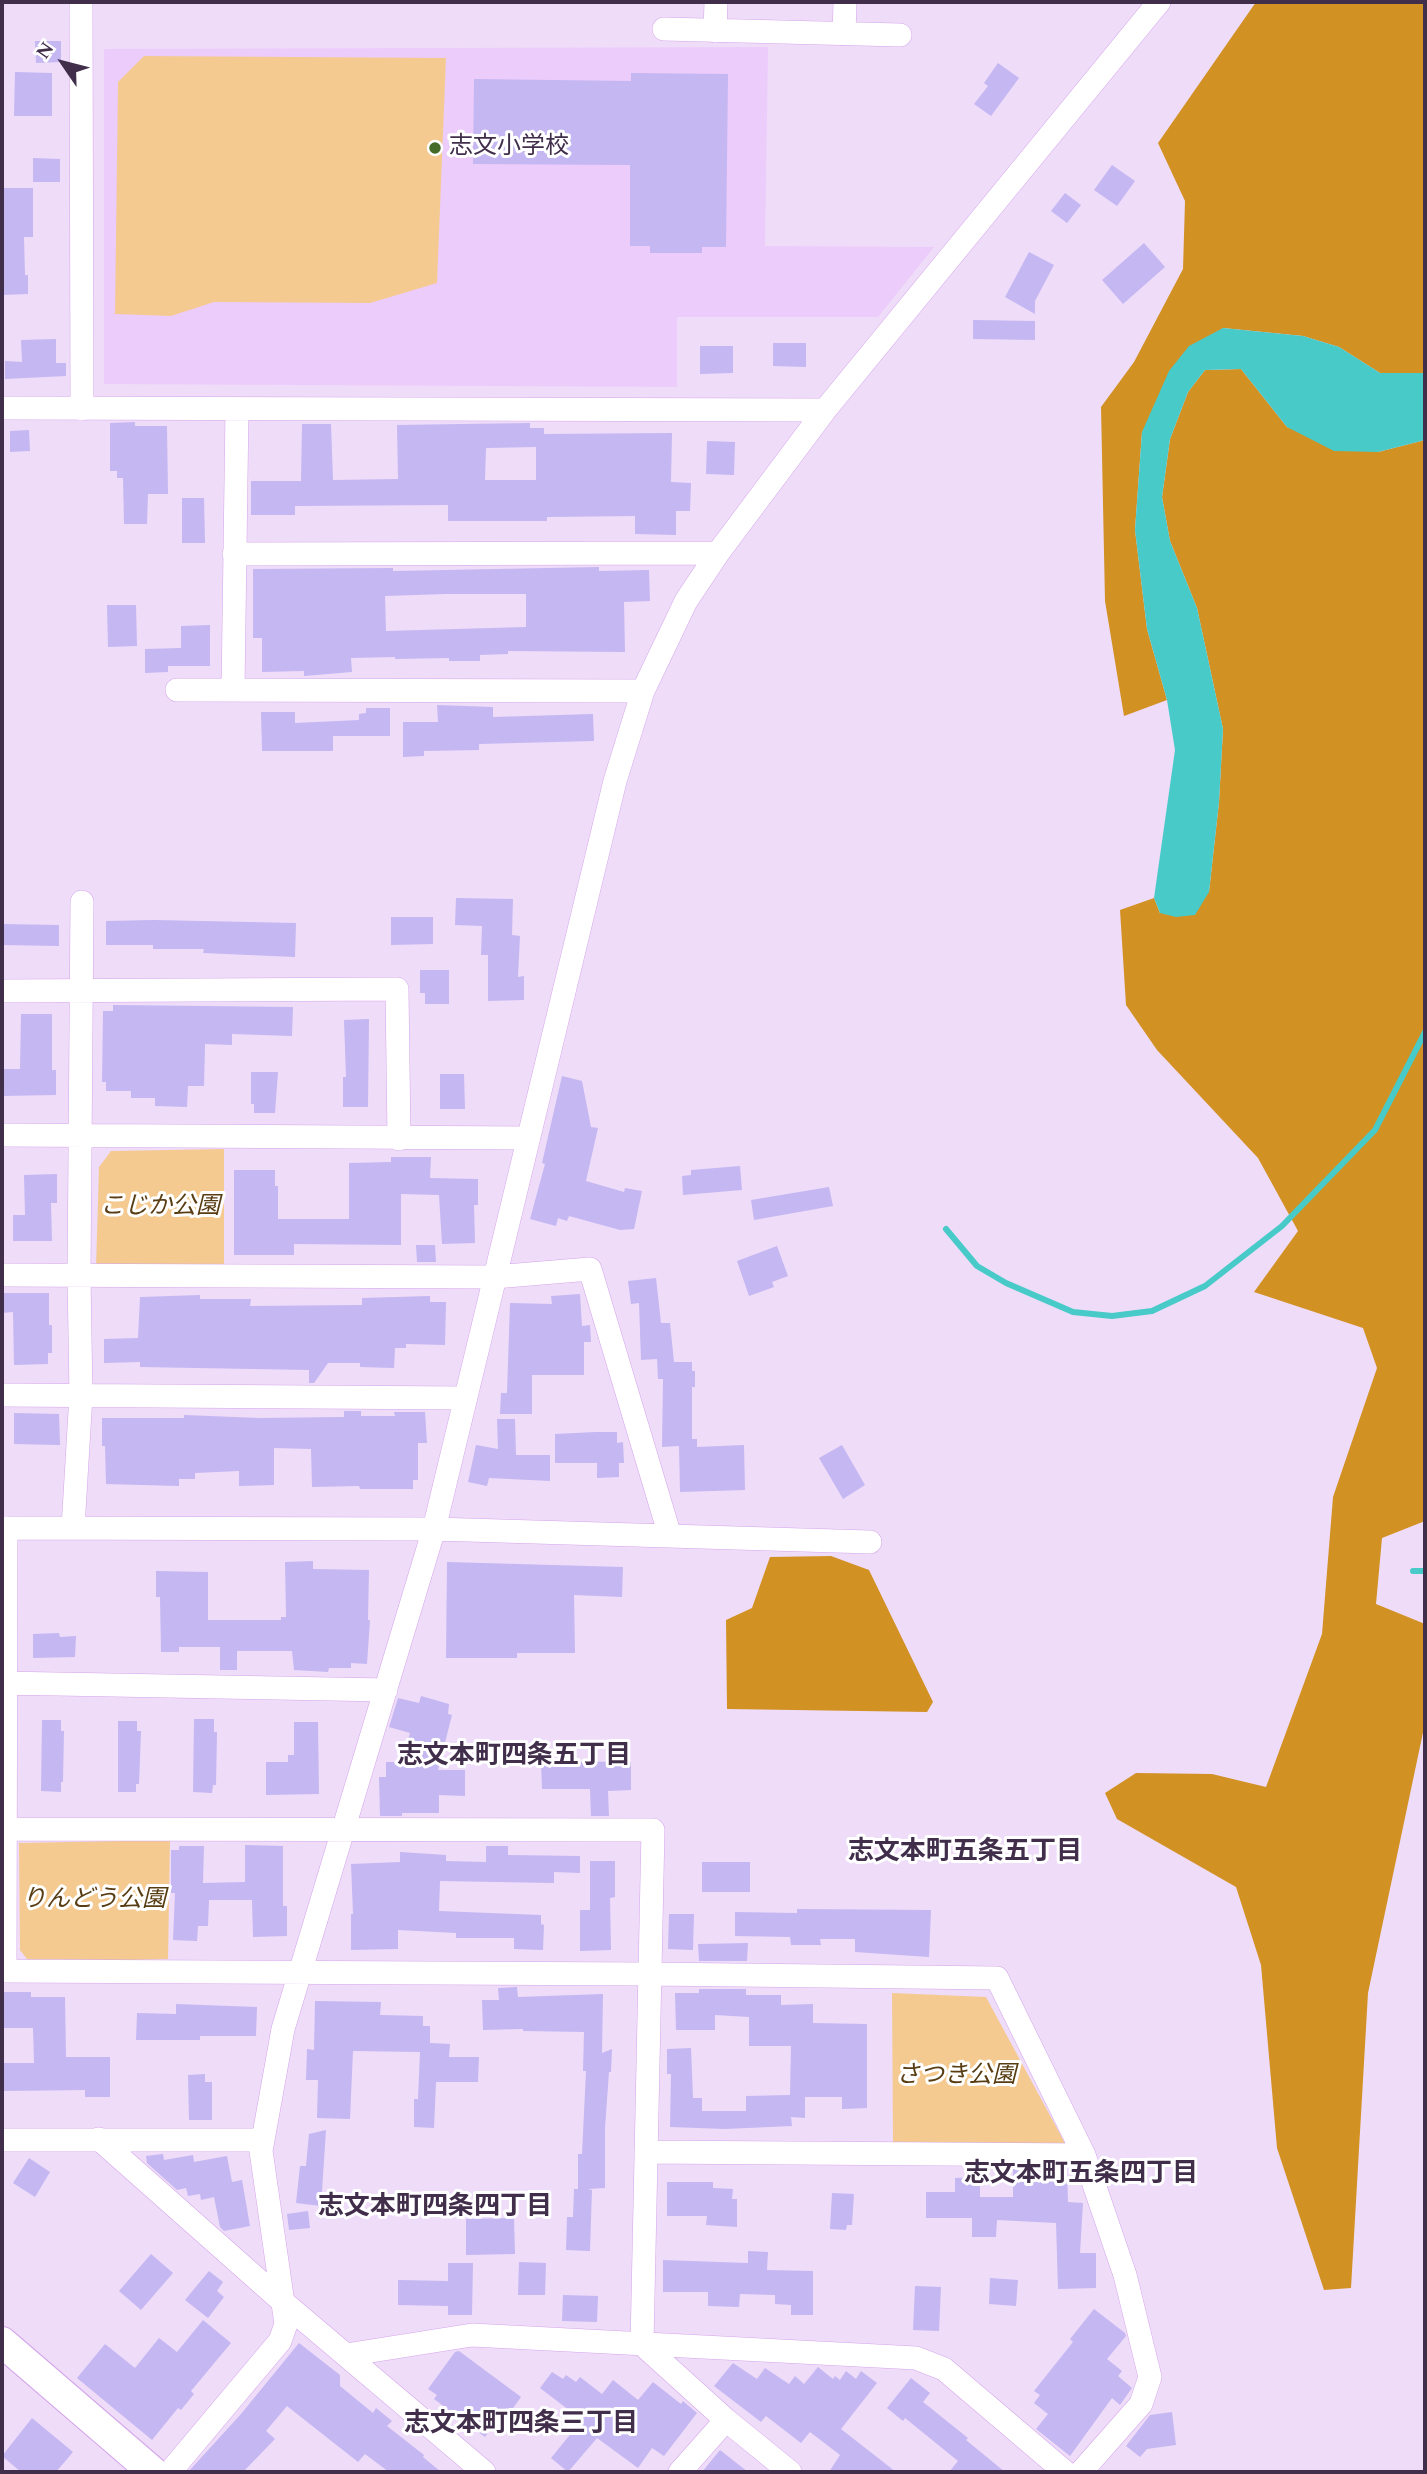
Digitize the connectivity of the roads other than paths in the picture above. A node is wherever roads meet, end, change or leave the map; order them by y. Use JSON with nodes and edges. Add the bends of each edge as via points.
{"nodes":[{"id":1,"x":81,"y":2,"type":"edge"},
{"id":2,"x":716,"y":2,"type":"edge"},
{"id":3,"x":845,"y":2,"type":"edge"},
{"id":4,"x":1159,"y":2,"type":"edge"},
{"id":5,"x":664,"y":29,"type":"dead end"},
{"id":6,"x":715,"y":31,"type":"junction"},
{"id":7,"x":844,"y":34,"type":"junction"},
{"id":8,"x":900,"y":35,"type":"dead end"},
{"id":9,"x":2,"y":408,"type":"edge"},
{"id":10,"x":82,"y":409,"type":"junction"},
{"id":11,"x":237,"y":410,"type":"junction"},
{"id":12,"x":825,"y":410,"type":"junction"},
{"id":13,"x":718,"y":553,"type":"junction"},
{"id":14,"x":234,"y":554,"type":"junction"},
{"id":15,"x":177,"y":690,"type":"dead end"},
{"id":16,"x":233,"y":690,"type":"junction"},
{"id":17,"x":643,"y":691,"type":"junction"},
{"id":18,"x":82,"y":902,"type":"dead end"},
{"id":19,"x":2,"y":990,"type":"edge"},
{"id":20,"x":82,"y":991,"type":"junction"},
{"id":21,"x":2,"y":1135,"type":"edge"},
{"id":22,"x":81,"y":1136,"type":"junction"},
{"id":23,"x":528,"y":1138,"type":"junction"},
{"id":24,"x":399,"y":1139,"type":"junction"},
{"id":25,"x":2,"y":1275,"type":"edge"},
{"id":26,"x":79,"y":1276,"type":"junction"},
{"id":27,"x":494,"y":1277,"type":"junction"},
{"id":28,"x":2,"y":1395,"type":"edge"},
{"id":29,"x":81,"y":1395,"type":"junction"},
{"id":30,"x":465,"y":1398,"type":"junction"},
{"id":31,"x":4,"y":1528,"type":"edge"},
{"id":32,"x":73,"y":1528,"type":"junction"},
{"id":33,"x":434,"y":1529,"type":"junction"},
{"id":34,"x":670,"y":1536,"type":"junction"},
{"id":35,"x":870,"y":1542,"type":"dead end"},
{"id":36,"x":3,"y":1683,"type":"edge"},
{"id":37,"x":386,"y":1690,"type":"junction"},
{"id":38,"x":3,"y":1829,"type":"edge"},
{"id":39,"x":344,"y":1829,"type":"junction"},
{"id":40,"x":4,"y":1971,"type":"edge"},
{"id":41,"x":300,"y":1973,"type":"junction"},
{"id":42,"x":650,"y":1974,"type":"junction"},
{"id":43,"x":99,"y":2139,"type":"junction"},
{"id":44,"x":2,"y":2140,"type":"edge"},
{"id":45,"x":263,"y":2140,"type":"junction"},
{"id":46,"x":646,"y":2152,"type":"junction"},
{"id":47,"x":1084,"y":2155,"type":"junction"},
{"id":48,"x":283,"y":2302,"type":"junction"},
{"id":49,"x":3,"y":2344,"type":"edge"},
{"id":50,"x":642,"y":2344,"type":"junction"},
{"id":51,"x":346,"y":2355,"type":"junction"},
{"id":52,"x":726,"y":2420,"type":"junction"},
{"id":53,"x":153,"y":2472,"type":"edge"},
{"id":54,"x":170,"y":2472,"type":"edge"},
{"id":55,"x":484,"y":2472,"type":"edge"},
{"id":56,"x":680,"y":2472,"type":"edge"},
{"id":57,"x":790,"y":2472,"type":"edge"},
{"id":58,"x":1065,"y":2472,"type":"edge"},
{"id":59,"x":1081,"y":2472,"type":"edge"}],
"edges":[{"from":1,"to":10,"type":"street"},
{"from":2,"to":6,"type":"street"},
{"from":3,"to":7,"type":"street"},
{"from":4,"to":12,"type":"street"},
{"from":5,"to":6,"type":"street"},
{"from":6,"to":7,"type":"street"},
{"from":7,"to":8,"type":"street"},
{"from":9,"to":10,"type":"street"},
{"from":10,"to":11,"type":"street"},
{"from":11,"to":12,"type":"street"},
{"from":11,"to":14,"type":"street"},
{"from":12,"to":13,"type":"street"},
{"from":13,"to":14,"type":"street"},
{"from":13,"to":17,"type":"street","via":[[686,601]]},
{"from":14,"to":16,"type":"street"},
{"from":15,"to":16,"type":"street"},
{"from":16,"to":17,"type":"street"},
{"from":17,"to":23,"type":"street","via":[[615,781]]},
{"from":18,"to":20,"type":"street"},
{"from":19,"to":20,"type":"street"},
{"from":20,"to":22,"type":"street"},
{"from":20,"to":24,"type":"street","via":[[397,989]]},
{"from":21,"to":22,"type":"street"},
{"from":22,"to":24,"type":"street"},
{"from":22,"to":26,"type":"street"},
{"from":23,"to":24,"type":"street"},
{"from":23,"to":27,"type":"street"},
{"from":25,"to":26,"type":"street"},
{"from":26,"to":27,"type":"street"},
{"from":26,"to":29,"type":"street"},
{"from":27,"to":30,"type":"street"},
{"from":27,"to":34,"type":"street","via":[[590,1269]]},
{"from":28,"to":29,"type":"street"},
{"from":29,"to":30,"type":"street"},
{"from":29,"to":32,"type":"street"},
{"from":30,"to":33,"type":"street"},
{"from":31,"to":32,"type":"street"},
{"from":31,"to":36,"type":"street"},
{"from":32,"to":33,"type":"street"},
{"from":33,"to":34,"type":"street"},
{"from":33,"to":37,"type":"street"},
{"from":34,"to":35,"type":"street"},
{"from":36,"to":37,"type":"street"},
{"from":36,"to":38,"type":"street"},
{"from":37,"to":39,"type":"street"},
{"from":38,"to":39,"type":"street"},
{"from":38,"to":40,"type":"street"},
{"from":39,"to":41,"type":"street"},
{"from":39,"to":42,"type":"street","via":[[653,1830]]},
{"from":40,"to":41,"type":"street"},
{"from":41,"to":42,"type":"street"},
{"from":41,"to":45,"type":"street","via":[[283,2029]]},
{"from":42,"to":46,"type":"street"},
{"from":42,"to":47,"type":"street","via":[[998,1978]]},
{"from":43,"to":44,"type":"street"},
{"from":43,"to":45,"type":"street"},
{"from":43,"to":48,"type":"street"},
{"from":45,"to":48,"type":"street"},
{"from":46,"to":47,"type":"street"},
{"from":46,"to":50,"type":"street"},
{"from":47,"to":59,"type":"street","via":[[1125,2274],[1150,2377],[1141,2404]]},
{"from":48,"to":51,"type":"street"},
{"from":48,"to":54,"type":"street","via":[[286,2324],[280,2341]]},
{"from":49,"to":53,"type":"main road"},
{"from":50,"to":51,"type":"street","via":[[472,2335]]},
{"from":50,"to":52,"type":"street"},
{"from":50,"to":58,"type":"street","via":[[916,2358],[944,2369]]},
{"from":51,"to":55,"type":"street"},
{"from":52,"to":56,"type":"street"},
{"from":52,"to":57,"type":"street"}]}
